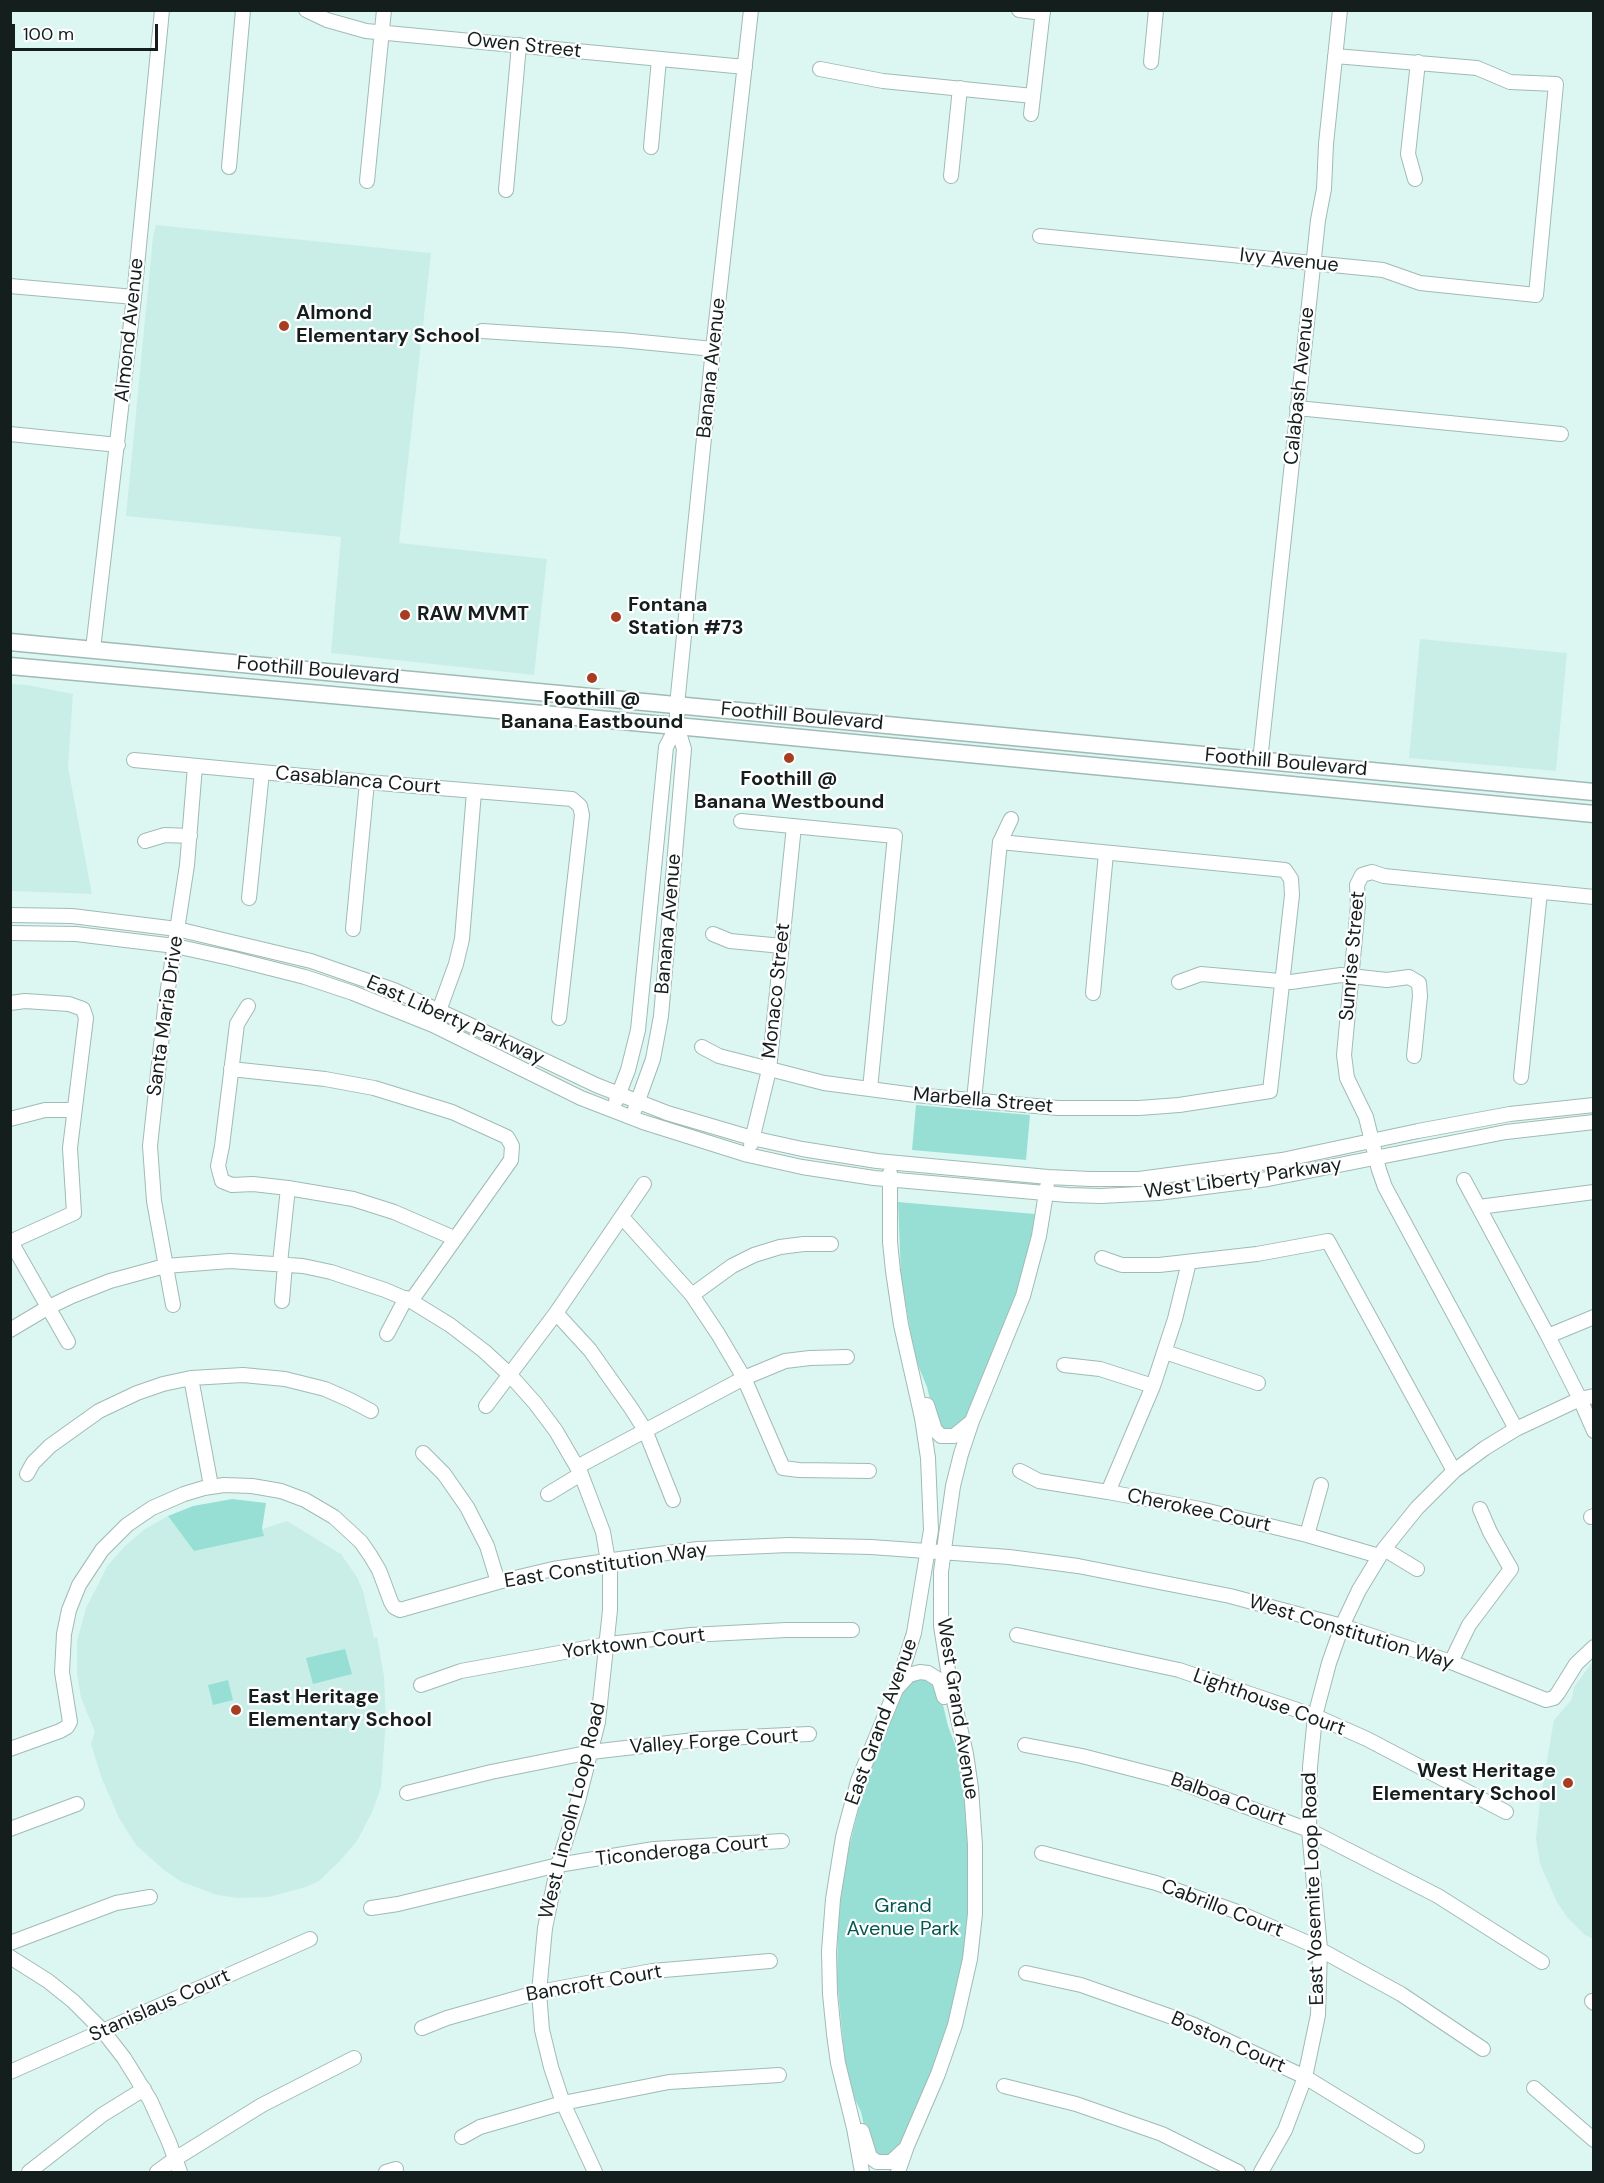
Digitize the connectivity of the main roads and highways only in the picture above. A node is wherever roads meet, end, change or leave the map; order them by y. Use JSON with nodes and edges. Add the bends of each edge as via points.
{"nodes":[{"id":1,"x":10,"y":642,"type":"edge"},
{"id":2,"x":10,"y":666,"type":"edge"},
{"id":3,"x":1593,"y":792,"type":"edge"},
{"id":4,"x":1593,"y":814,"type":"edge"}],
"edges":[{"from":1,"to":3,"type":"main road","name":"Foothill Boulevard"},
{"from":2,"to":4,"type":"main road","name":"Foothill Boulevard"}]}
